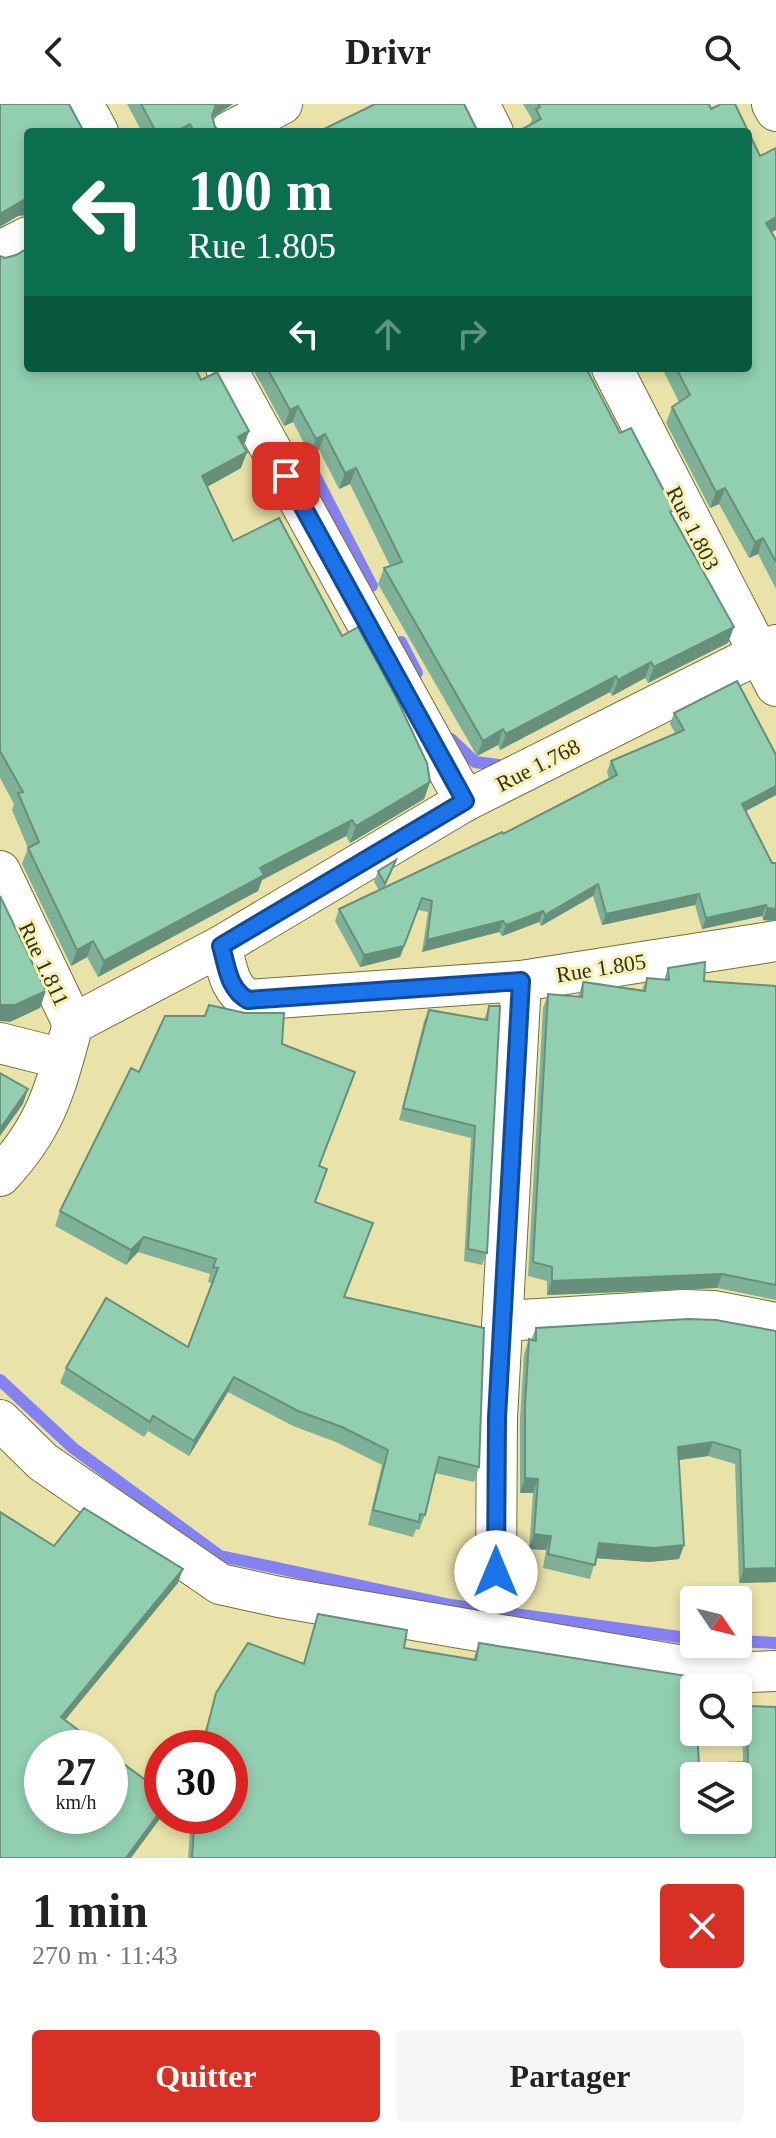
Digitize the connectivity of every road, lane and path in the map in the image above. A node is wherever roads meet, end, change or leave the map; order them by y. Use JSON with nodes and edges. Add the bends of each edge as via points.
{"nodes":[{"id":1,"x":83,"y":104,"type":"edge"},
{"id":2,"x":282,"y":104,"type":"edge"},
{"id":3,"x":479,"y":104,"type":"edge"},
{"id":4,"x":772,"y":104,"type":"edge"},
{"id":5,"x":776,"y":111,"type":"edge"},
{"id":6,"x":96,"y":128,"type":"edge"},
{"id":7,"x":237,"y":128,"type":"edge"},
{"id":8,"x":491,"y":128,"type":"edge"},
{"id":9,"x":24,"y":239,"type":"edge"},
{"id":10,"x":0,"y":251,"type":"edge"},
{"id":11,"x":228,"y":372,"type":"edge"},
{"id":12,"x":614,"y":372,"type":"edge"},
{"id":13,"x":770,"y":662,"type":"edge"},
{"id":14,"x":465,"y":801,"type":"junction"},
{"id":15,"x":0,"y":871,"type":"edge"},
{"id":16,"x":776,"y":941,"type":"edge"},
{"id":17,"x":221,"y":946,"type":"junction"},
{"id":18,"x":521,"y":981,"type":"junction"},
{"id":19,"x":68,"y":1042,"type":"junction"},
{"id":20,"x":0,"y":1043,"type":"edge"},
{"id":21,"x":0,"y":1176,"type":"edge"},
{"id":22,"x":503,"y":1321,"type":"junction"},
{"id":23,"x":776,"y":1323,"type":"edge"},
{"id":24,"x":0,"y":1420,"type":"edge"},
{"id":25,"x":496,"y":1572,"type":"dead end"},
{"id":26,"x":776,"y":1671,"type":"edge"}],
"edges":[{"from":1,"to":6,"type":"street"},
{"from":2,"to":7,"type":"street"},
{"from":3,"to":8,"type":"street"},
{"from":4,"to":5,"type":"street"},
{"from":9,"to":10,"type":"street"},
{"from":11,"to":14,"type":"street"},
{"from":12,"to":13,"type":"street","name":"Rue 1.803"},
{"from":13,"to":14,"type":"street","name":"Rue 1.768"},
{"from":14,"to":17,"type":"street","name":"Rue 1.768"},
{"from":15,"to":19,"type":"street","name":"Rue 1.811"},
{"from":16,"to":18,"type":"street","name":"Rue 1.805"},
{"from":17,"to":18,"type":"street","name":"Rue 1.805","via":[[232,985],[248,1000]]},
{"from":17,"to":19,"type":"street","name":"Rue 1.768"},
{"from":18,"to":22,"type":"street"},
{"from":19,"to":20,"type":"street"},
{"from":19,"to":21,"type":"street","via":[[49,1108],[29,1146]]},
{"from":22,"to":23,"type":"street","via":[[683,1310]]},
{"from":22,"to":25,"type":"street"},
{"from":24,"to":26,"type":"street","via":[[43,1462],[220,1584],[724,1673]]}]}
